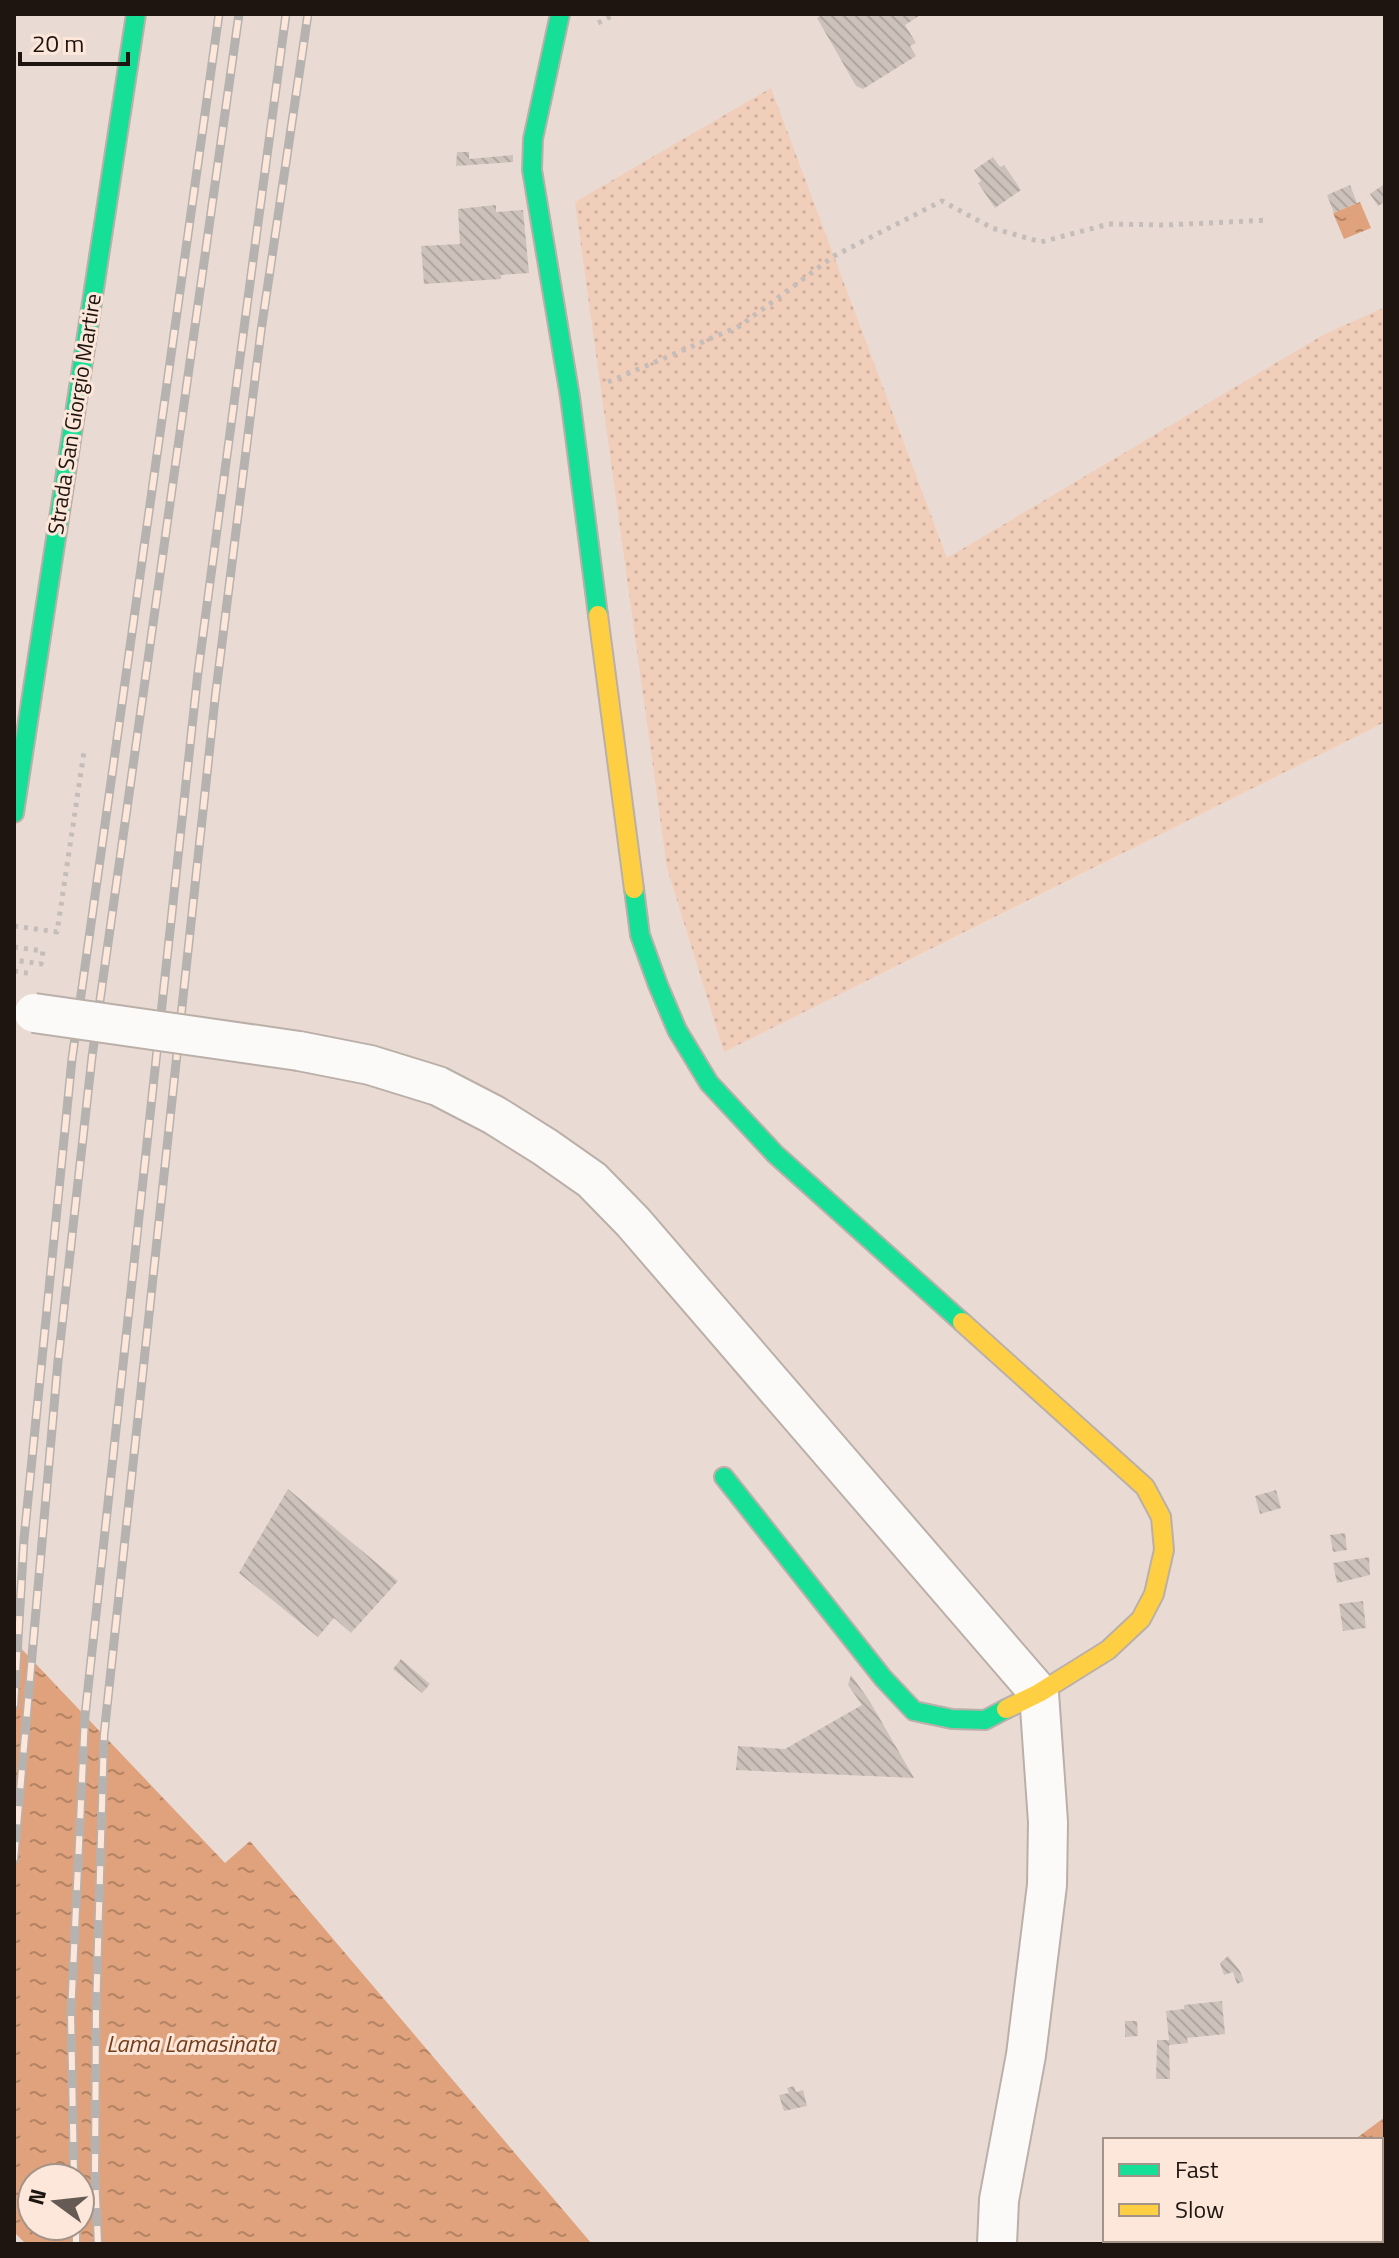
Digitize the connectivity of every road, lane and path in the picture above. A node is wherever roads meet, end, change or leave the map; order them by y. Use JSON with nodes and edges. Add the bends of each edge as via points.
{"nodes":[{"id":1,"x":136,"y":14,"type":"edge"},
{"id":2,"x":560,"y":14,"type":"edge"},
{"id":3,"x":1268,"y":220,"type":"dead end"},
{"id":4,"x":570,"y":397,"type":"junction"},
{"id":5,"x":84,"y":752,"type":"dead end"},
{"id":6,"x":14,"y":813,"type":"edge"},
{"id":7,"x":14,"y":926,"type":"edge"},
{"id":8,"x":14,"y":947,"type":"edge"},
{"id":9,"x":14,"y":960,"type":"edge"},
{"id":10,"x":14,"y":971,"type":"edge"},
{"id":11,"x":40,"y":976,"type":"dead end"},
{"id":12,"x":24,"y":1012,"type":"edge"},
{"id":13,"x":724,"y":1477,"type":"dead end"},
{"id":14,"x":1039,"y":1693,"type":"junction"},
{"id":15,"x":997,"y":2244,"type":"edge"}],
"edges":[{"from":1,"to":6,"type":"street","name":"Strada San Giorgio Martire"},
{"from":2,"to":4,"type":"street","via":[[533,139],[532,170]]},
{"from":3,"to":4,"type":"path","via":[[1109,224],[1041,242],[992,228],[942,201],[834,256],[740,326]]},
{"from":4,"to":14,"type":"street","via":[[640,935],[677,1030],[709,1083],[775,1154],[1145,1487],[1161,1517],[1164,1550],[1154,1594],[1141,1619],[1108,1650]]},
{"from":5,"to":7,"type":"path","via":[[57,932]]},
{"from":8,"to":9,"type":"path","via":[[43,951],[41,964]]},
{"from":10,"to":11,"type":"path"},
{"from":12,"to":14,"type":"street","bridge":true,"via":[[370,1065],[438,1086],[494,1115],[592,1180]]},
{"from":13,"to":14,"type":"street","via":[[914,1711],[985,1720]]},
{"from":14,"to":15,"type":"street","via":[[1047,1885],[1026,2055],[999,2200]]}]}
